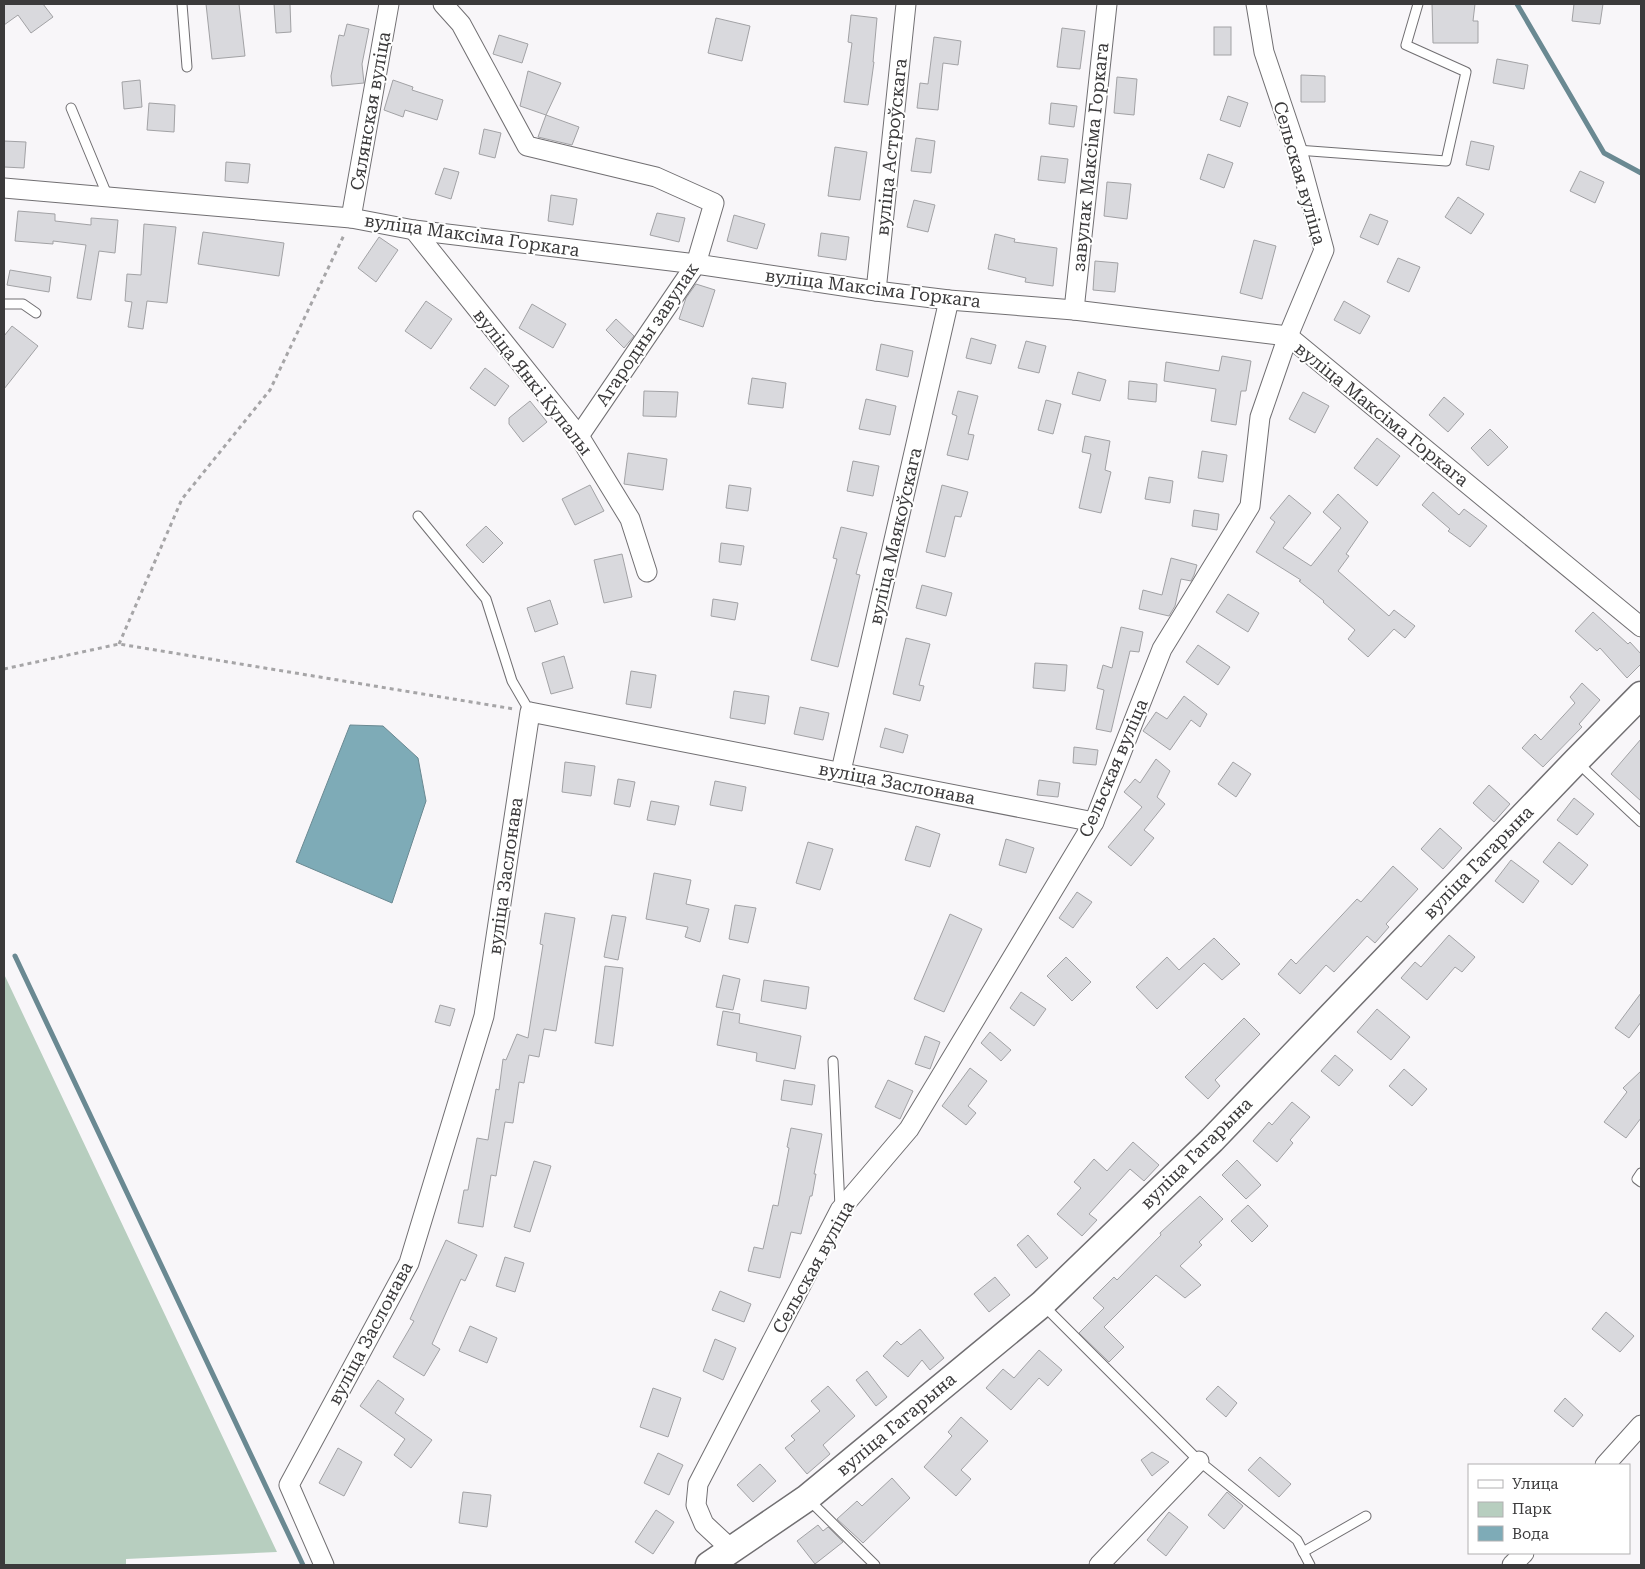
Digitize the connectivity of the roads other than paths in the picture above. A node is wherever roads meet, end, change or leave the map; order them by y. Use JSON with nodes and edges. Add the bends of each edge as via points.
{"nodes":[{"id":1,"x":182,"y":4,"type":"edge"},
{"id":2,"x":389,"y":4,"type":"edge"},
{"id":3,"x":443,"y":4,"type":"edge"},
{"id":4,"x":906,"y":4,"type":"edge"},
{"id":5,"x":1107,"y":4,"type":"edge"},
{"id":6,"x":1256,"y":4,"type":"edge"},
{"id":7,"x":1418,"y":4,"type":"edge"},
{"id":8,"x":187,"y":67,"type":"dead end"},
{"id":9,"x":71,"y":108,"type":"dead end"},
{"id":10,"x":1296,"y":150,"type":"junction"},
{"id":11,"x":4,"y":188,"type":"edge"},
{"id":12,"x":108,"y":197,"type":"junction"},
{"id":13,"x":351,"y":218,"type":"junction"},
{"id":14,"x":414,"y":230,"type":"junction"},
{"id":15,"x":696,"y":264,"type":"junction"},
{"id":16,"x":876,"y":291,"type":"junction"},
{"id":17,"x":949,"y":300,"type":"junction"},
{"id":18,"x":4,"y":304,"type":"edge"},
{"id":19,"x":1074,"y":310,"type":"junction"},
{"id":20,"x":36,"y":314,"type":"dead end"},
{"id":21,"x":1288,"y":336,"type":"junction"},
{"id":22,"x":579,"y":436,"type":"junction"},
{"id":23,"x":418,"y":516,"type":"dead end"},
{"id":24,"x":647,"y":572,"type":"dead end"},
{"id":25,"x":1641,"y":627,"type":"edge"},
{"id":26,"x":1641,"y":695,"type":"edge"},
{"id":27,"x":530,"y":712,"type":"junction"},
{"id":28,"x":1576,"y":761,"type":"junction"},
{"id":29,"x":841,"y":772,"type":"junction"},
{"id":30,"x":1094,"y":822,"type":"junction"},
{"id":31,"x":1641,"y":822,"type":"edge"},
{"id":32,"x":833,"y":1060,"type":"dead end"},
{"id":33,"x":1641,"y":1173,"type":"edge"},
{"id":34,"x":1641,"y":1182,"type":"edge"},
{"id":35,"x":840,"y":1210,"type":"junction"},
{"id":36,"x":1042,"y":1304,"type":"junction"},
{"id":37,"x":1641,"y":1425,"type":"edge"},
{"id":38,"x":1199,"y":1461,"type":"junction"},
{"id":39,"x":1605,"y":1464,"type":"edge"},
{"id":40,"x":806,"y":1498,"type":"junction"},
{"id":41,"x":1366,"y":1516,"type":"dead end"},
{"id":42,"x":732,"y":1550,"type":"junction"},
{"id":43,"x":1303,"y":1552,"type":"junction"},
{"id":44,"x":1523,"y":1554,"type":"edge"},
{"id":45,"x":324,"y":1565,"type":"edge"},
{"id":46,"x":709,"y":1565,"type":"edge"},
{"id":47,"x":875,"y":1565,"type":"edge"},
{"id":48,"x":1099,"y":1565,"type":"edge"},
{"id":49,"x":1310,"y":1565,"type":"edge"},
{"id":50,"x":1512,"y":1565,"type":"edge"}],
"edges":[{"from":1,"to":8,"type":"lane"},
{"from":2,"to":13,"type":"street","name":"Сялянская вуліца"},
{"from":3,"to":15,"type":"street","name":"Агародны завулак","via":[[461,24],[527,146],[656,177],[714,203]]},
{"from":4,"to":16,"type":"street","name":"вуліца Астроўскага"},
{"from":5,"to":19,"type":"street","name":"завулак Максіма Горкага"},
{"from":6,"to":10,"type":"street","name":"Сельская вуліца","via":[[1264,52]]},
{"from":7,"to":10,"type":"lane","via":[[1406,45],[1466,72],[1446,161]]},
{"from":9,"to":12,"type":"lane"},
{"from":10,"to":21,"type":"street","name":"Сельская вуліца","via":[[1324,250]]},
{"from":11,"to":12,"type":"street","name":"вуліца Максіма Горкага"},
{"from":12,"to":13,"type":"street","name":"вуліца Максіма Горкага"},
{"from":13,"to":14,"type":"street","name":"вуліца Максіма Горкага"},
{"from":14,"to":15,"type":"street","name":"вуліца Максіма Горкага"},
{"from":14,"to":22,"type":"street","name":"вуліца Янкі Купалы"},
{"from":15,"to":16,"type":"street","name":"вуліца Максіма Горкага"},
{"from":15,"to":22,"type":"street","name":"Агародны завулак"},
{"from":16,"to":17,"type":"street","name":"вуліца Максіма Горкага"},
{"from":17,"to":19,"type":"street","name":"вуліца Максіма Горкага"},
{"from":17,"to":29,"type":"street","name":"вуліца Маякоўскага"},
{"from":18,"to":20,"type":"lane","via":[[23,304]]},
{"from":19,"to":21,"type":"street","name":"вуліца Максіма Горкага"},
{"from":21,"to":25,"type":"street","name":"вуліца Максіма Горкага"},
{"from":21,"to":30,"type":"street","name":"Сельская вуліца","via":[[1260,417],[1250,506],[1162,648]]},
{"from":22,"to":24,"type":"street","name":"вуліца Янкі Купалы","via":[[630,519]]},
{"from":23,"to":27,"type":"lane","via":[[486,598],[512,682]]},
{"from":26,"to":28,"type":"street","name":"вуліца Гагарына"},
{"from":27,"to":29,"type":"street","name":"вуліца Заслонава"},
{"from":27,"to":45,"type":"street","name":"вуліца Заслонава","via":[[484,1016],[410,1263],[289,1485]]},
{"from":28,"to":31,"type":"lane"},
{"from":28,"to":36,"type":"street","name":"вуліца Гагарына","via":[[1212,1140]]},
{"from":29,"to":30,"type":"street","name":"вуліца Заслонава"},
{"from":30,"to":35,"type":"street","name":"Сельская вуліца","via":[[909,1129]]},
{"from":32,"to":35,"type":"lane"},
{"from":33,"to":34,"type":"lane","via":[[1637,1179]]},
{"from":35,"to":42,"type":"street","name":"Сельская вуліца","via":[[698,1484],[696,1505],[704,1524]]},
{"from":36,"to":38,"type":"lane"},
{"from":36,"to":40,"type":"street","name":"вуліца Гагарына"},
{"from":37,"to":39,"type":"street"},
{"from":38,"to":43,"type":"lane","via":[[1297,1540]]},
{"from":38,"to":48,"type":"street"},
{"from":40,"to":42,"type":"street","name":"вуліца Гагарына"},
{"from":40,"to":47,"type":"lane"},
{"from":41,"to":43,"type":"lane"},
{"from":42,"to":46,"type":"street","name":"вуліца Гагарына"},
{"from":43,"to":49,"type":"lane"},
{"from":44,"to":50,"type":"street"}]}
